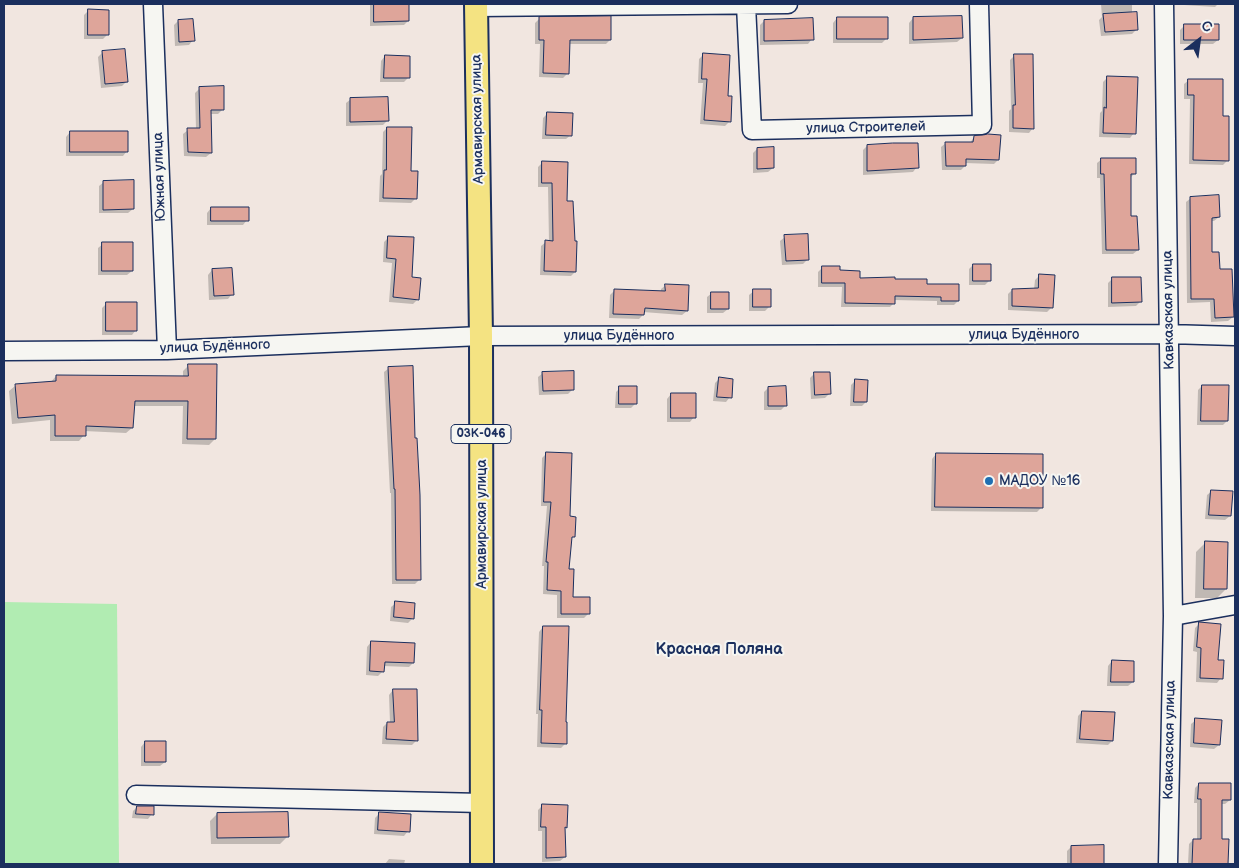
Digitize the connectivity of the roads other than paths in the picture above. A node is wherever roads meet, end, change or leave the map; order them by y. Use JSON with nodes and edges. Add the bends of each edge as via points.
{"nodes":[{"id":1,"x":153,"y":4,"type":"edge"},
{"id":2,"x":788,"y":4,"type":"edge"},
{"id":3,"x":979,"y":4,"type":"edge"},
{"id":4,"x":1164,"y":4,"type":"edge"},
{"id":5,"x":476,"y":5,"type":"edge"},
{"id":6,"x":746,"y":5,"type":"junction"},
{"id":7,"x":1169,"y":334,"type":"junction"},
{"id":8,"x":481,"y":336,"type":"junction"},
{"id":9,"x":1235,"y":336,"type":"edge"},
{"id":10,"x":168,"y":350,"type":"junction"},
{"id":11,"x":4,"y":351,"type":"edge"},
{"id":12,"x":1235,"y":606,"type":"edge"},
{"id":13,"x":1173,"y":616,"type":"junction"},
{"id":14,"x":136,"y":795,"type":"dead end"},
{"id":15,"x":482,"y":803,"type":"junction"},
{"id":16,"x":482,"y":864,"type":"edge"},
{"id":17,"x":1168,"y":864,"type":"edge"}],
"edges":[{"from":1,"to":10,"type":"street","name":"Южная улица"},
{"from":2,"to":6,"type":"street"},
{"from":3,"to":6,"type":"street","name":"улица Строителей","via":[[982,125],[752,130]]},
{"from":4,"to":7,"type":"street","name":"Кавказская улица"},
{"from":5,"to":6,"type":"street"},
{"from":5,"to":8,"type":"main road","name":"Армавирская улица","number":"03К-046"},
{"from":7,"to":8,"type":"street","name":"улица Будённого"},
{"from":7,"to":9,"type":"street","name":"улица Будённого"},
{"from":7,"to":13,"type":"street","name":"Кавказская улица"},
{"from":8,"to":10,"type":"street","name":"улица Будённого"},
{"from":8,"to":15,"type":"main road","name":"Армавирская улица","number":"03К-046"},
{"from":10,"to":11,"type":"street","name":"улица Будённого"},
{"from":12,"to":13,"type":"street"},
{"from":13,"to":17,"type":"street","name":"Кавказская улица"},
{"from":14,"to":15,"type":"street"},
{"from":15,"to":16,"type":"main road","name":"Армавирская улица","number":"03К-046"}]}
